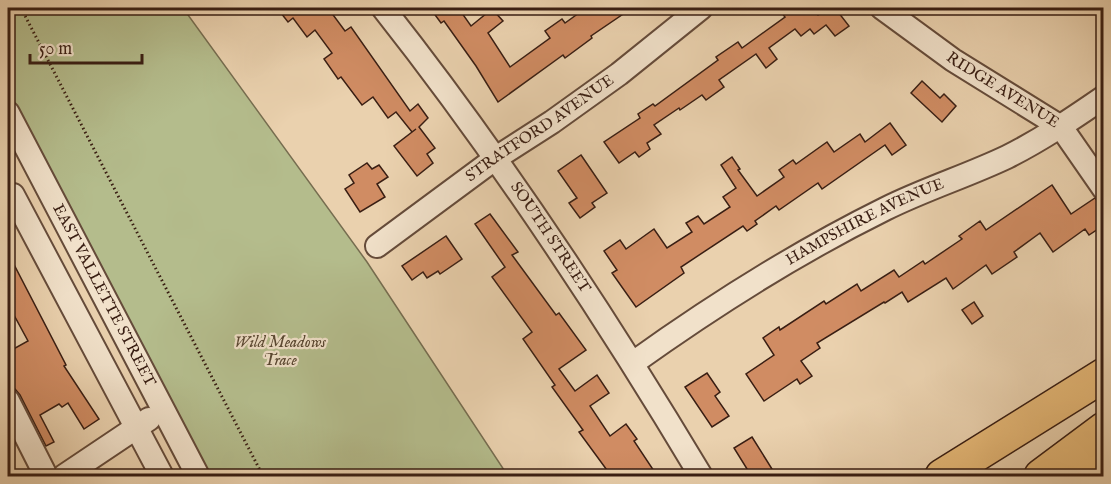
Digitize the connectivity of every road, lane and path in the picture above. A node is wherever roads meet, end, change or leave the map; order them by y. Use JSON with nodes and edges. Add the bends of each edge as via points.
{"nodes":[{"id":1,"x":21,"y":8,"type":"edge"},
{"id":2,"x":383,"y":8,"type":"edge"},
{"id":3,"x":701,"y":8,"type":"edge"},
{"id":4,"x":882,"y":8,"type":"edge"},
{"id":5,"x":1104,"y":97,"type":"edge"},
{"id":6,"x":8,"y":113,"type":"edge"},
{"id":7,"x":1061,"y":127,"type":"junction"},
{"id":8,"x":496,"y":158,"type":"junction"},
{"id":9,"x":41,"y":176,"type":"junction"},
{"id":10,"x":1104,"y":189,"type":"edge"},
{"id":11,"x":10,"y":197,"type":"edge"},
{"id":12,"x":377,"y":246,"type":"dead end"},
{"id":13,"x":633,"y":363,"type":"junction"},
{"id":14,"x":1104,"y":375,"type":"edge"},
{"id":15,"x":8,"y":401,"type":"edge"},
{"id":16,"x":163,"y":410,"type":"junction"},
{"id":17,"x":136,"y":428,"type":"junction"},
{"id":18,"x":1104,"y":429,"type":"edge"},
{"id":19,"x":1104,"y":468,"type":"edge"},
{"id":20,"x":46,"y":477,"type":"edge"},
{"id":21,"x":64,"y":477,"type":"edge"},
{"id":22,"x":162,"y":477,"type":"edge"},
{"id":23,"x":198,"y":477,"type":"edge"},
{"id":24,"x":263,"y":477,"type":"edge"},
{"id":25,"x":701,"y":477,"type":"edge"},
{"id":26,"x":942,"y":477,"type":"edge"},
{"id":27,"x":1041,"y":477,"type":"edge"},
{"id":28,"x":1090,"y":477,"type":"edge"}],
"edges":[{"from":1,"to":24,"type":"path"},
{"from":2,"to":8,"type":"street","name":"SOUTH STREET"},
{"from":3,"to":8,"type":"street","name":"STRATFORD AVENUE","via":[[619,74]]},
{"from":4,"to":7,"type":"street","name":"RIDGE AVENUE","via":[[953,60]]},
{"from":5,"to":7,"type":"street","name":"HAMPSHIRE AVENUE"},
{"from":6,"to":9,"type":"street","name":"EAST VALLETTE STREET"},
{"from":7,"to":10,"type":"street","name":"RIDGE AVENUE"},
{"from":7,"to":13,"type":"street","name":"HAMPSHIRE AVENUE","via":[[1006,157],[833,236],[768,272]]},
{"from":8,"to":12,"type":"street","name":"STRATFORD AVENUE"},
{"from":8,"to":13,"type":"street","name":"SOUTH STREET"},
{"from":9,"to":11,"type":"street"},
{"from":9,"to":16,"type":"street","name":"EAST VALLETTE STREET"},
{"from":11,"to":17,"type":"street","name":"EAST VALLETTE STREET"},
{"from":13,"to":25,"type":"street","name":"SOUTH STREET"},
{"from":14,"to":26,"type":"highway"},
{"from":15,"to":20,"type":"street"},
{"from":16,"to":17,"type":"street"},
{"from":16,"to":23,"type":"street","name":"EAST VALLETTE STREET"},
{"from":17,"to":21,"type":"street"},
{"from":17,"to":22,"type":"street","name":"EAST VALLETTE STREET"},
{"from":18,"to":27,"type":"highway"},
{"from":19,"to":28,"type":"highway"}]}
